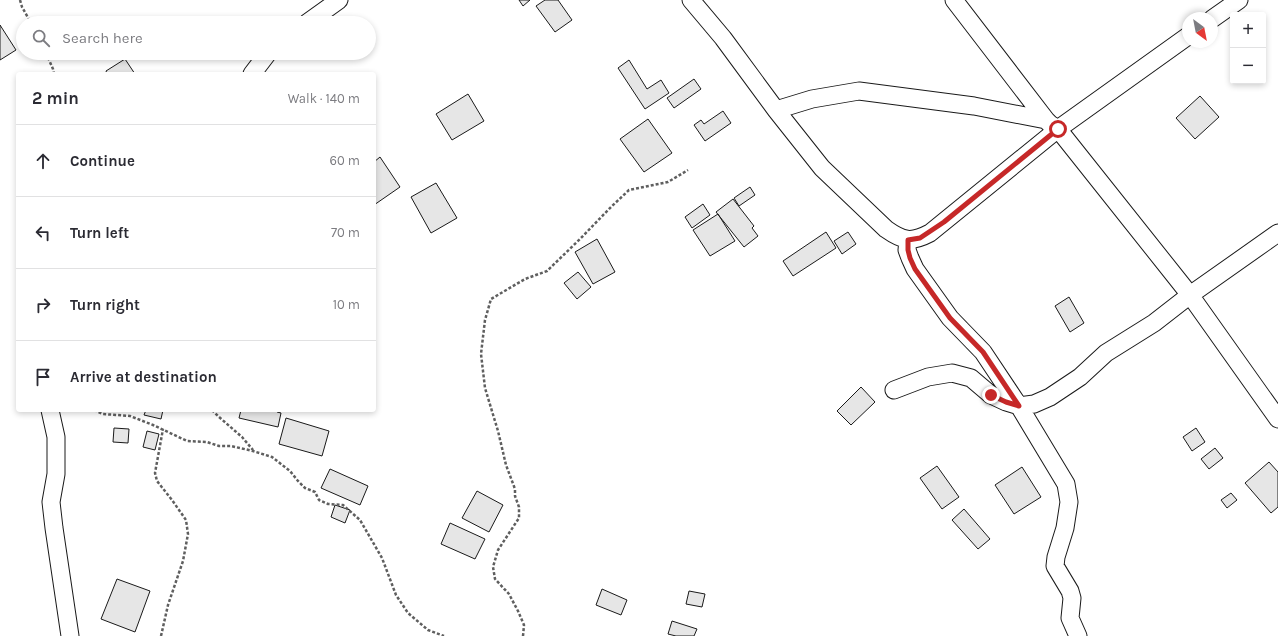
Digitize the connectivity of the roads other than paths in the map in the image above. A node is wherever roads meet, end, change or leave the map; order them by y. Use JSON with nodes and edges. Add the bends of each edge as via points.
{"nodes":[{"id":1,"x":339,"y":0,"type":"edge"},
{"id":2,"x":691,"y":0,"type":"edge"},
{"id":3,"x":954,"y":0,"type":"edge"},
{"id":4,"x":1239,"y":0,"type":"edge"},
{"id":5,"x":1218,"y":15,"type":"edge"},
{"id":6,"x":317,"y":16,"type":"edge"},
{"id":7,"x":1182,"y":40,"type":"edge"},
{"id":8,"x":263,"y":60,"type":"edge"},
{"id":9,"x":254,"y":72,"type":"edge"},
{"id":10,"x":776,"y":110,"type":"junction"},
{"id":11,"x":1052,"y":125,"type":"junction"},
{"id":12,"x":1278,"y":233,"type":"edge"},
{"id":13,"x":908,"y":240,"type":"junction"},
{"id":14,"x":1190,"y":295,"type":"junction"},
{"id":15,"x":894,"y":390,"type":"dead end"},
{"id":16,"x":1019,"y":406,"type":"junction"},
{"id":17,"x":50,"y":412,"type":"edge"},
{"id":18,"x":1278,"y":419,"type":"edge"},
{"id":19,"x":70,"y":636,"type":"edge"},
{"id":20,"x":1078,"y":636,"type":"edge"}],
"edges":[{"from":1,"to":6,"type":"street"},
{"from":2,"to":10,"type":"street","via":[[723,38]]},
{"from":3,"to":11,"type":"street"},
{"from":4,"to":5,"type":"street"},
{"from":7,"to":11,"type":"street"},
{"from":8,"to":9,"type":"street"},
{"from":10,"to":11,"type":"street","via":[[812,99],[859,91],[974,106]]},
{"from":10,"to":13,"type":"street","via":[[822,168],[886,229]]},
{"from":11,"to":13,"type":"street","via":[[944,222],[920,238]]},
{"from":11,"to":14,"type":"street"},
{"from":12,"to":14,"type":"street"},
{"from":13,"to":16,"type":"street","via":[[908,250],[915,269],[950,318],[983,352]]},
{"from":14,"to":16,"type":"street","via":[[1154,323],[1106,353],[1080,377],[1050,397],[1034,404]]},
{"from":14,"to":18,"type":"street"},
{"from":15,"to":16,"type":"street","via":[[928,377],[952,373],[971,378],[991,395]]},
{"from":16,"to":20,"type":"street","via":[[1066,484],[1069,502],[1055,566],[1070,590],[1070,618]]},
{"from":17,"to":19,"type":"street","via":[[56,437],[56,474],[51,502]]}]}
